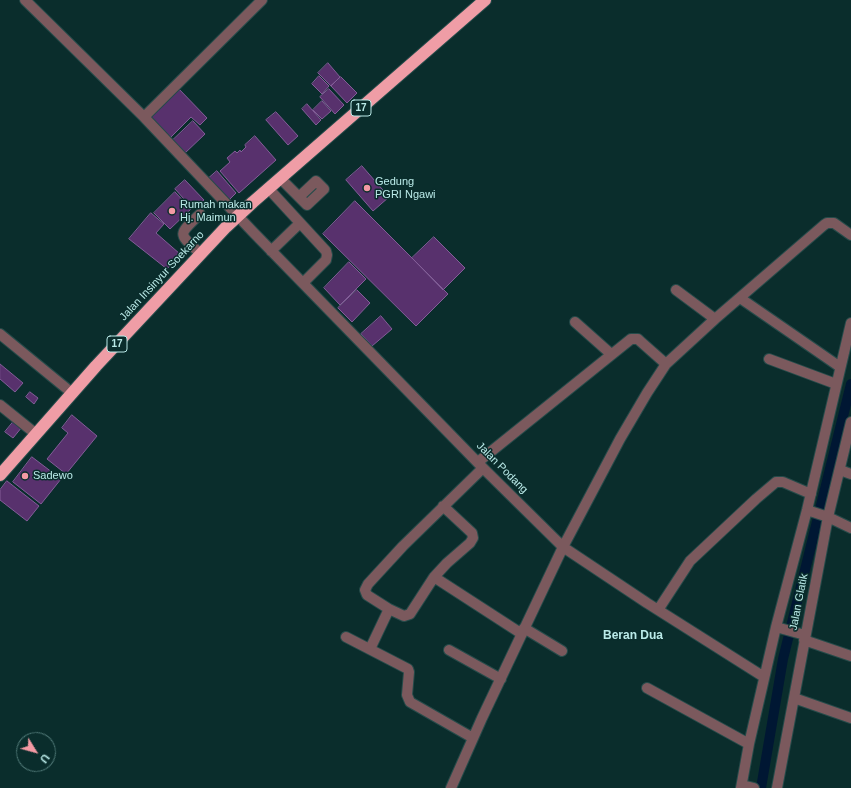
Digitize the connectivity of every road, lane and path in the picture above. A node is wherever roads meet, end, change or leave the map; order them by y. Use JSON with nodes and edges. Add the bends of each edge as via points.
{"nodes":[{"id":1,"x":25,"y":0,"type":"edge"},
{"id":2,"x":262,"y":0,"type":"edge"},
{"id":3,"x":485,"y":0,"type":"edge"},
{"id":4,"x":144,"y":117,"type":"junction"},
{"id":5,"x":280,"y":178,"type":"junction"},
{"id":6,"x":268,"y":188,"type":"junction"},
{"id":7,"x":299,"y":197,"type":"dead end"},
{"id":8,"x":200,"y":214,"type":"dead end"},
{"id":9,"x":238,"y":216,"type":"junction"},
{"id":10,"x":300,"y":222,"type":"junction"},
{"id":11,"x":851,"y":236,"type":"edge"},
{"id":12,"x":271,"y":251,"type":"junction"},
{"id":13,"x":201,"y":254,"type":"junction"},
{"id":14,"x":303,"y":283,"type":"junction"},
{"id":15,"x":676,"y":290,"type":"dead end"},
{"id":16,"x":740,"y":298,"type":"junction"},
{"id":17,"x":715,"y":319,"type":"junction"},
{"id":18,"x":575,"y":322,"type":"dead end"},
{"id":19,"x":851,"y":323,"type":"edge"},
{"id":20,"x":0,"y":334,"type":"edge"},
{"id":21,"x":611,"y":354,"type":"junction"},
{"id":22,"x":769,"y":359,"type":"dead end"},
{"id":23,"x":666,"y":364,"type":"junction"},
{"id":24,"x":840,"y":367,"type":"junction"},
{"id":25,"x":836,"y":384,"type":"junction"},
{"id":26,"x":72,"y":393,"type":"junction"},
{"id":27,"x":0,"y":405,"type":"edge"},
{"id":28,"x":850,"y":429,"type":"edge"},
{"id":29,"x":36,"y":434,"type":"junction"},
{"id":30,"x":481,"y":465,"type":"junction"},
{"id":31,"x":840,"y":470,"type":"junction"},
{"id":32,"x":851,"y":474,"type":"edge"},
{"id":33,"x":0,"y":475,"type":"edge"},
{"id":34,"x":811,"y":494,"type":"junction"},
{"id":35,"x":443,"y":506,"type":"junction"},
{"id":36,"x":818,"y":514,"type":"junction"},
{"id":37,"x":851,"y":528,"type":"edge"},
{"id":38,"x":563,"y":547,"type":"junction"},
{"id":39,"x":434,"y":577,"type":"junction"},
{"id":40,"x":389,"y":609,"type":"junction"},
{"id":41,"x":658,"y":610,"type":"junction"},
{"id":42,"x":776,"y":627,"type":"junction"},
{"id":43,"x":523,"y":631,"type":"junction"},
{"id":44,"x":802,"y":636,"type":"junction"},
{"id":45,"x":346,"y":637,"type":"dead end"},
{"id":46,"x":370,"y":649,"type":"junction"},
{"id":47,"x":449,"y":650,"type":"dead end"},
{"id":48,"x":562,"y":651,"type":"dead end"},
{"id":49,"x":851,"y":656,"type":"edge"},
{"id":50,"x":764,"y":677,"type":"junction"},
{"id":51,"x":501,"y":679,"type":"junction"},
{"id":52,"x":647,"y":688,"type":"dead end"},
{"id":53,"x":794,"y":698,"type":"junction"},
{"id":54,"x":851,"y":718,"type":"edge"},
{"id":55,"x":473,"y":738,"type":"junction"},
{"id":56,"x":750,"y":744,"type":"junction"},
{"id":57,"x":741,"y":787,"type":"edge"},
{"id":58,"x":451,"y":788,"type":"edge"},
{"id":59,"x":754,"y":788,"type":"edge"},
{"id":60,"x":777,"y":788,"type":"edge"}],
"edges":[{"from":1,"to":4,"type":"street","name":"Jalan Podang"},
{"from":2,"to":4,"type":"street"},
{"from":3,"to":5,"type":"highway","name":"Jalan Insinyur Soekarno","number":"17"},
{"from":4,"to":9,"type":"street","name":"Jalan Podang"},
{"from":5,"to":6,"type":"highway","name":"Jalan Insinyur Soekarno","number":"17"},
{"from":5,"to":7,"type":"street"},
{"from":6,"to":9,"type":"highway","name":"Jalan Insinyur Soekarno","number":"17"},
{"from":6,"to":10,"type":"street"},
{"from":8,"to":13,"type":"street","via":[[184,229],[183,234],[185,240]]},
{"from":9,"to":12,"type":"street","name":"Jalan Podang"},
{"from":9,"to":13,"type":"highway","name":"Jalan Insinyur Soekarno","number":"17"},
{"from":10,"to":12,"type":"street"},
{"from":10,"to":14,"type":"street","via":[[327,255],[326,260]]},
{"from":11,"to":16,"type":"street","via":[[837,224],[827,223]]},
{"from":12,"to":14,"type":"street","name":"Jalan Podang"},
{"from":13,"to":26,"type":"highway","name":"Jalan Insinyur Soekarno","number":"17"},
{"from":14,"to":30,"type":"street","name":"Jalan Podang"},
{"from":15,"to":17,"type":"street"},
{"from":16,"to":17,"type":"street"},
{"from":16,"to":24,"type":"street"},
{"from":17,"to":23,"type":"street"},
{"from":18,"to":21,"type":"street"},
{"from":19,"to":24,"type":"street"},
{"from":20,"to":26,"type":"street"},
{"from":21,"to":23,"type":"street","via":[[631,339],[638,339]]},
{"from":21,"to":30,"type":"street"},
{"from":22,"to":25,"type":"street"},
{"from":23,"to":38,"type":"street","via":[[620,439]]},
{"from":24,"to":25,"type":"street"},
{"from":25,"to":34,"type":"street"},
{"from":26,"to":29,"type":"highway","name":"Jalan Insinyur Soekarno","number":"17"},
{"from":27,"to":29,"type":"street"},
{"from":28,"to":31,"type":"street","name":"Jalan Glatik"},
{"from":29,"to":33,"type":"highway","name":"Jalan Insinyur Soekarno","number":"17"},
{"from":30,"to":35,"type":"street"},
{"from":30,"to":38,"type":"street","name":"Jalan Podang"},
{"from":31,"to":32,"type":"street"},
{"from":31,"to":36,"type":"street","name":"Jalan Glatik"},
{"from":34,"to":36,"type":"street"},
{"from":34,"to":41,"type":"street","via":[[783,482],[776,482],[690,561]]},
{"from":35,"to":39,"type":"street","via":[[472,533],[473,538]]},
{"from":35,"to":40,"type":"street","via":[[368,584],[367,595]]},
{"from":36,"to":37,"type":"street"},
{"from":36,"to":42,"type":"street"},
{"from":36,"to":44,"type":"street","name":"Jalan Glatik"},
{"from":38,"to":41,"type":"street","name":"Jalan Podang"},
{"from":38,"to":43,"type":"street"},
{"from":39,"to":40,"type":"street","via":[[410,614],[404,616]]},
{"from":39,"to":43,"type":"street"},
{"from":40,"to":46,"type":"street"},
{"from":41,"to":50,"type":"street","name":"Jalan Podang"},
{"from":42,"to":44,"type":"street"},
{"from":42,"to":50,"type":"street"},
{"from":43,"to":48,"type":"street"},
{"from":43,"to":51,"type":"street"},
{"from":44,"to":49,"type":"street"},
{"from":44,"to":53,"type":"street","name":"Jalan Glatik"},
{"from":45,"to":46,"type":"street"},
{"from":46,"to":55,"type":"street","via":[[408,669],[407,695],[410,702]]},
{"from":47,"to":51,"type":"street"},
{"from":50,"to":56,"type":"street"},
{"from":51,"to":55,"type":"street"},
{"from":52,"to":56,"type":"street"},
{"from":53,"to":54,"type":"street"},
{"from":53,"to":60,"type":"street","name":"Jalan Glatik"},
{"from":55,"to":58,"type":"street"},
{"from":56,"to":57,"type":"street"},
{"from":57,"to":59,"type":"street"}]}
